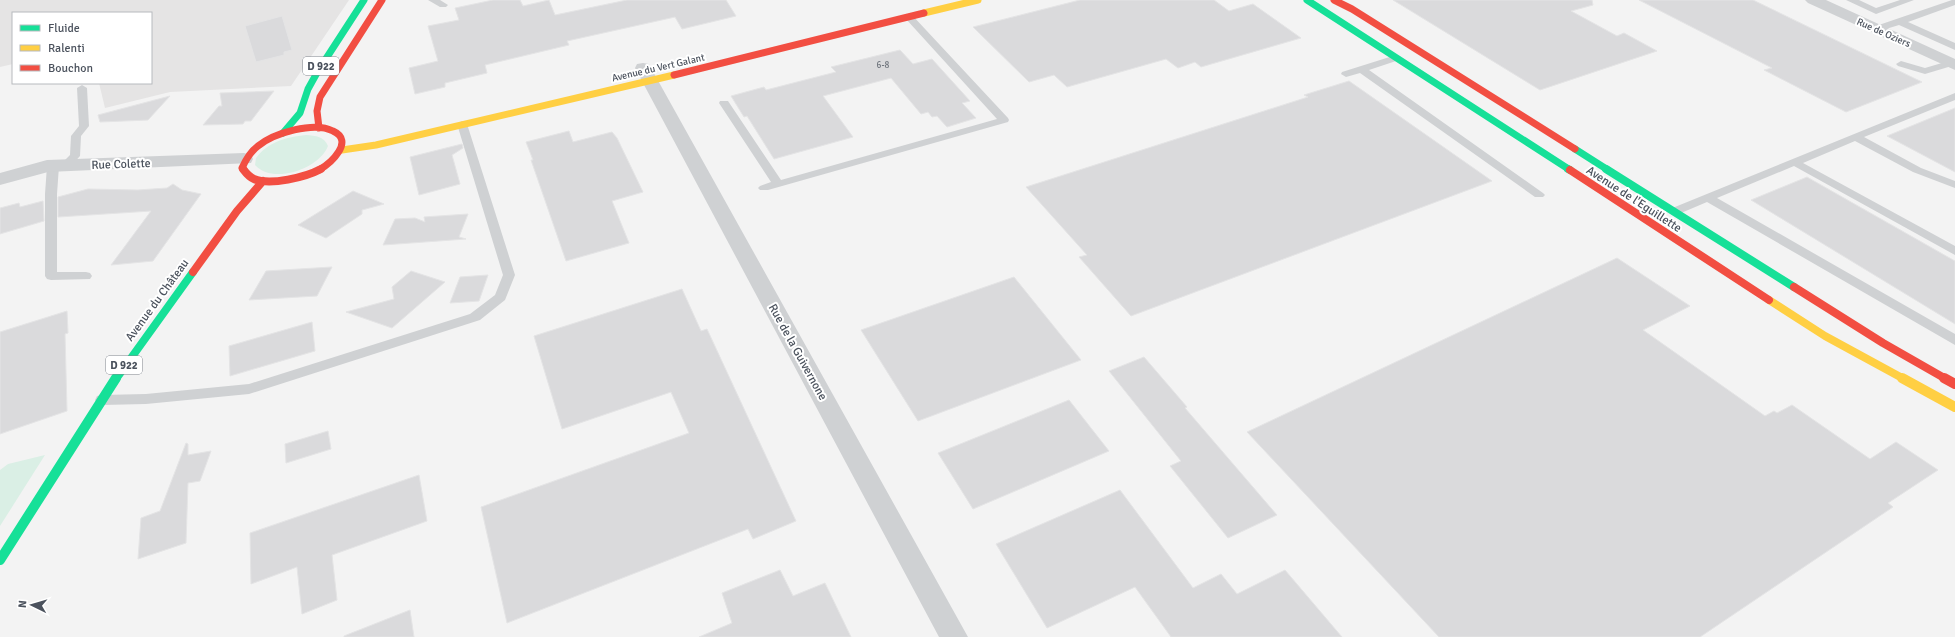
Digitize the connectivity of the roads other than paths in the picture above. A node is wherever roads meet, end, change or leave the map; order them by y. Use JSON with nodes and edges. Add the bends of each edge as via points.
{"nodes":[{"id":1,"x":364,"y":0,"type":"edge"},
{"id":2,"x":382,"y":0,"type":"edge"},
{"id":3,"x":433,"y":0,"type":"edge"},
{"id":4,"x":978,"y":0,"type":"edge"},
{"id":5,"x":1307,"y":0,"type":"edge"},
{"id":6,"x":1334,"y":0,"type":"edge"},
{"id":7,"x":1813,"y":0,"type":"edge"},
{"id":8,"x":1851,"y":0,"type":"edge"},
{"id":9,"x":1909,"y":0,"type":"edge"},
{"id":10,"x":1955,"y":2,"type":"edge"},
{"id":11,"x":443,"y":5,"type":"dead end"},
{"id":12,"x":1876,"y":11,"type":"junction"},
{"id":13,"x":909,"y":17,"type":"junction"},
{"id":14,"x":1854,"y":19,"type":"junction"},
{"id":15,"x":1900,"y":22,"type":"junction"},
{"id":16,"x":1876,"y":29,"type":"junction"},
{"id":17,"x":1955,"y":47,"type":"edge"},
{"id":18,"x":1396,"y":58,"type":"junction"},
{"id":19,"x":1901,"y":64,"type":"dead end"},
{"id":20,"x":1954,"y":64,"type":"edge"},
{"id":21,"x":1361,"y":69,"type":"junction"},
{"id":22,"x":644,"y":71,"type":"junction"},
{"id":23,"x":1346,"y":74,"type":"dead end"},
{"id":24,"x":82,"y":88,"type":"dead end"},
{"id":25,"x":1955,"y":96,"type":"edge"},
{"id":26,"x":724,"y":103,"type":"dead end"},
{"id":27,"x":462,"y":124,"type":"junction"},
{"id":28,"x":319,"y":128,"type":"junction"},
{"id":29,"x":283,"y":133,"type":"junction"},
{"id":30,"x":1855,"y":137,"type":"junction"},
{"id":31,"x":342,"y":150,"type":"junction"},
{"id":32,"x":244,"y":159,"type":"junction"},
{"id":33,"x":1794,"y":162,"type":"junction"},
{"id":34,"x":59,"y":166,"type":"junction"},
{"id":35,"x":0,"y":180,"type":"edge"},
{"id":36,"x":263,"y":181,"type":"junction"},
{"id":37,"x":778,"y":184,"type":"junction"},
{"id":38,"x":1955,"y":185,"type":"edge"},
{"id":39,"x":764,"y":188,"type":"dead end"},
{"id":40,"x":1539,"y":195,"type":"dead end"},
{"id":41,"x":1708,"y":198,"type":"junction"},
{"id":42,"x":1674,"y":212,"type":"junction"},
{"id":43,"x":1955,"y":251,"type":"edge"},
{"id":44,"x":86,"y":276,"type":"dead end"},
{"id":45,"x":1955,"y":340,"type":"edge"},
{"id":46,"x":1955,"y":384,"type":"edge"},
{"id":47,"x":102,"y":400,"type":"junction"},
{"id":48,"x":1955,"y":407,"type":"edge"},
{"id":49,"x":0,"y":560,"type":"edge"},
{"id":50,"x":954,"y":637,"type":"edge"}],
"edges":[{"from":1,"to":29,"type":"street","number":"D 922","via":[[318,71],[308,89],[300,113]]},
{"from":2,"to":28,"type":"street","number":"D 922","via":[[320,97],[317,111]]},
{"from":3,"to":11,"type":"lane"},
{"from":4,"to":13,"type":"street","name":"Avenue du Vert Galant"},
{"from":5,"to":18,"type":"street","name":"Avenue de l'Eguillette"},
{"from":6,"to":42,"type":"street","name":"Avenue de l'Eguillette"},
{"from":7,"to":14,"type":"street","name":"Rue de Oziers"},
{"from":8,"to":12,"type":"lane"},
{"from":9,"to":12,"type":"lane"},
{"from":10,"to":15,"type":"lane"},
{"from":12,"to":14,"type":"lane"},
{"from":13,"to":22,"type":"street","name":"Avenue du Vert Galant"},
{"from":13,"to":37,"type":"lane","via":[[1004,120]]},
{"from":14,"to":16,"type":"street","name":"Rue de Oziers"},
{"from":15,"to":16,"type":"lane"},
{"from":15,"to":17,"type":"lane"},
{"from":16,"to":20,"type":"street","name":"Rue de Oziers"},
{"from":18,"to":21,"type":"lane"},
{"from":18,"to":48,"type":"street","name":"Avenue de l'Eguillette","via":[[1825,336]]},
{"from":19,"to":20,"type":"lane","via":[[1925,71]]},
{"from":21,"to":23,"type":"lane"},
{"from":21,"to":40,"type":"lane"},
{"from":22,"to":27,"type":"street","name":"Avenue du Vert Galant"},
{"from":22,"to":50,"type":"street","name":"Rue de la Guivernone"},
{"from":24,"to":34,"type":"lane","via":[[84,126],[76,136],[75,156]]},
{"from":25,"to":30,"type":"lane"},
{"from":26,"to":37,"type":"lane"},
{"from":27,"to":31,"type":"street","name":"Avenue du Vert Galant","via":[[376,145]]},
{"from":27,"to":47,"type":"lane","via":[[508,276],[500,297],[475,317],[249,389],[146,399]]},
{"from":28,"to":29,"type":"street","via":[[303,128]]},
{"from":28,"to":31,"type":"street","via":[[345,136]]},
{"from":29,"to":32,"type":"street","via":[[267,139]]},
{"from":30,"to":33,"type":"lane"},
{"from":30,"to":38,"type":"lane","via":[[1918,170]]},
{"from":31,"to":36,"type":"street","via":[[337,157],[317,171],[282,181]]},
{"from":32,"to":34,"type":"street","name":"Rue Colette"},
{"from":32,"to":36,"type":"street","via":[[242,168],[250,177]]},
{"from":33,"to":41,"type":"lane"},
{"from":33,"to":43,"type":"lane"},
{"from":34,"to":35,"type":"street","name":"Rue Colette","via":[[47,166]]},
{"from":34,"to":44,"type":"lane","via":[[51,194],[51,276]]},
{"from":36,"to":47,"type":"street","name":"Avenue du Château","number":"D 922","via":[[237,211]]},
{"from":37,"to":39,"type":"lane"},
{"from":41,"to":42,"type":"lane"},
{"from":41,"to":45,"type":"lane"},
{"from":42,"to":46,"type":"street","name":"Avenue de l'Eguillette","via":[[1883,343]]},
{"from":47,"to":49,"type":"street","name":"Avenue du Château","number":"D 922"}]}
